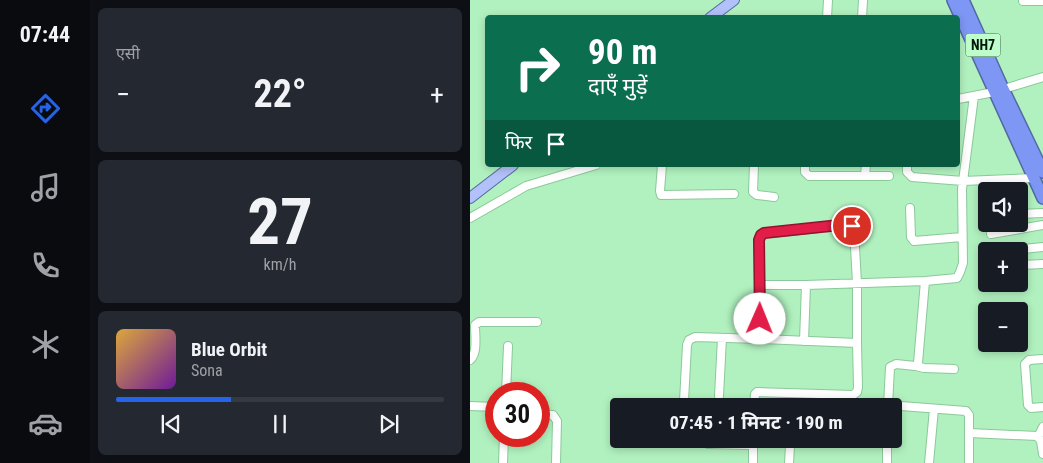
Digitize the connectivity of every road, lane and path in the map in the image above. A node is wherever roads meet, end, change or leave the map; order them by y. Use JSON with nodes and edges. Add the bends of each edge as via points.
{"nodes":[{"id":1,"x":734,"y":0,"type":"edge"},
{"id":2,"x":828,"y":0,"type":"edge"},
{"id":3,"x":863,"y":0,"type":"edge"},
{"id":4,"x":953,"y":0,"type":"edge"},
{"id":5,"x":963,"y":0,"type":"edge"},
{"id":6,"x":1023,"y":1,"type":"edge"},
{"id":7,"x":1043,"y":1,"type":"edge"},
{"id":8,"x":714,"y":15,"type":"edge"},
{"id":9,"x":827,"y":15,"type":"edge"},
{"id":10,"x":862,"y":15,"type":"edge"},
{"id":11,"x":1043,"y":77,"type":"edge"},
{"id":12,"x":998,"y":90,"type":"junction"},
{"id":13,"x":974,"y":96,"type":"junction"},
{"id":14,"x":960,"y":99,"type":"edge"},
{"id":15,"x":510,"y":167,"type":"edge"},
{"id":16,"x":589,"y":167,"type":"edge"},
{"id":17,"x":662,"y":167,"type":"edge"},
{"id":18,"x":754,"y":167,"type":"edge"},
{"id":19,"x":805,"y":167,"type":"edge"},
{"id":20,"x":866,"y":167,"type":"edge"},
{"id":21,"x":907,"y":167,"type":"edge"},
{"id":22,"x":865,"y":175,"type":"junction"},
{"id":23,"x":889,"y":176,"type":"dead end"},
{"id":24,"x":1039,"y":176,"type":"edge"},
{"id":25,"x":963,"y":181,"type":"junction"},
{"id":26,"x":734,"y":194,"type":"dead end"},
{"id":27,"x":774,"y":197,"type":"dead end"},
{"id":28,"x":470,"y":198,"type":"edge"},
{"id":29,"x":1043,"y":198,"type":"edge"},
{"id":30,"x":910,"y":208,"type":"dead end"},
{"id":31,"x":1043,"y":213,"type":"edge"},
{"id":32,"x":1028,"y":214,"type":"edge"},
{"id":33,"x":470,"y":218,"type":"edge"},
{"id":34,"x":1043,"y":225,"type":"edge"},
{"id":35,"x":991,"y":234,"type":"dead end"},
{"id":36,"x":962,"y":237,"type":"junction"},
{"id":37,"x":1043,"y":247,"type":"edge"},
{"id":38,"x":1028,"y":248,"type":"edge"},
{"id":39,"x":1043,"y":264,"type":"edge"},
{"id":40,"x":1028,"y":265,"type":"edge"},
{"id":41,"x":925,"y":281,"type":"junction"},
{"id":42,"x":857,"y":283,"type":"junction"},
{"id":43,"x":760,"y":285,"type":"junction"},
{"id":44,"x":806,"y":285,"type":"junction"},
{"id":45,"x":537,"y":322,"type":"dead end"},
{"id":46,"x":722,"y":338,"type":"junction"},
{"id":47,"x":760,"y":339,"type":"junction"},
{"id":48,"x":804,"y":341,"type":"junction"},
{"id":49,"x":857,"y":343,"type":"junction"},
{"id":50,"x":508,"y":346,"type":"dead end"},
{"id":51,"x":1043,"y":359,"type":"edge"},
{"id":52,"x":470,"y":360,"type":"edge"},
{"id":53,"x":916,"y":366,"type":"junction"},
{"id":54,"x":954,"y":369,"type":"dead end"},
{"id":55,"x":506,"y":382,"type":"edge"},
{"id":56,"x":719,"y":396,"type":"dead end"},
{"id":57,"x":684,"y":398,"type":"edge"},
{"id":58,"x":755,"y":398,"type":"edge"},
{"id":59,"x":888,"y":398,"type":"edge"},
{"id":60,"x":470,"y":406,"type":"edge"},
{"id":61,"x":485,"y":407,"type":"edge"},
{"id":62,"x":902,"y":407,"type":"edge"},
{"id":63,"x":1043,"y":407,"type":"edge"},
{"id":64,"x":934,"y":409,"type":"junction"},
{"id":65,"x":550,"y":415,"type":"edge"},
{"id":66,"x":1043,"y":427,"type":"edge"},
{"id":67,"x":969,"y":433,"type":"junction"},
{"id":68,"x":1038,"y":437,"type":"junction"},
{"id":69,"x":504,"y":447,"type":"edge"},
{"id":70,"x":753,"y":448,"type":"edge"},
{"id":71,"x":790,"y":448,"type":"edge"},
{"id":72,"x":887,"y":448,"type":"edge"},
{"id":73,"x":1043,"y":454,"type":"edge"},
{"id":74,"x":503,"y":463,"type":"edge"},
{"id":75,"x":556,"y":463,"type":"edge"},
{"id":76,"x":753,"y":463,"type":"edge"},
{"id":77,"x":789,"y":463,"type":"edge"},
{"id":78,"x":887,"y":463,"type":"edge"},
{"id":79,"x":929,"y":463,"type":"edge"},
{"id":80,"x":969,"y":463,"type":"edge"}],
"edges":[{"from":1,"to":8,"type":"main road"},
{"from":2,"to":9,"type":"street"},
{"from":3,"to":10,"type":"street"},
{"from":4,"to":12,"type":"highway","number":"NH7"},
{"from":5,"to":12,"type":"highway","number":"NH7"},
{"from":6,"to":7,"type":"street"},
{"from":11,"to":12,"type":"street"},
{"from":12,"to":13,"type":"street"},
{"from":12,"to":24,"type":"highway"},
{"from":13,"to":14,"type":"street"},
{"from":13,"to":25,"type":"street"},
{"from":15,"to":28,"type":"main road"},
{"from":16,"to":33,"type":"street","via":[[526,186]]},
{"from":17,"to":26,"type":"street","via":[[661,195]]},
{"from":18,"to":27,"type":"street","via":[[753,192]]},
{"from":19,"to":22,"type":"street","via":[[809,176]]},
{"from":20,"to":22,"type":"street"},
{"from":21,"to":25,"type":"street","via":[[912,176]]},
{"from":22,"to":23,"type":"street"},
{"from":24,"to":25,"type":"street"},
{"from":24,"to":29,"type":"highway"},
{"from":25,"to":36,"type":"street"},
{"from":30,"to":36,"type":"street","via":[[914,242]]},
{"from":31,"to":32,"type":"street"},
{"from":34,"to":35,"type":"street"},
{"from":36,"to":41,"type":"street","via":[[963,263],[957,278]]},
{"from":37,"to":38,"type":"street"},
{"from":39,"to":40,"type":"street"},
{"from":41,"to":42,"type":"street"},
{"from":41,"to":53,"type":"street"},
{"from":42,"to":43,"type":"street","via":[[854,229],[849,224],[762,234],[759,240]]},
{"from":42,"to":44,"type":"street"},
{"from":42,"to":49,"type":"street"},
{"from":43,"to":44,"type":"street"},
{"from":43,"to":47,"type":"street"},
{"from":44,"to":48,"type":"street"},
{"from":45,"to":52,"type":"street","via":[[495,320],[476,323],[475,353]]},
{"from":46,"to":47,"type":"street"},
{"from":46,"to":56,"type":"street"},
{"from":46,"to":57,"type":"street","via":[[695,337],[689,340]]},
{"from":47,"to":48,"type":"street"},
{"from":48,"to":49,"type":"street"},
{"from":49,"to":58,"type":"street","via":[[858,387],[853,396],[759,391]]},
{"from":50,"to":55,"type":"street"},
{"from":51,"to":63,"type":"street","via":[[1028,360],[1026,364],[1028,406]]},
{"from":53,"to":54,"type":"street"},
{"from":53,"to":59,"type":"street","via":[[896,364],[890,367]]},
{"from":60,"to":61,"type":"street"},
{"from":62,"to":64,"type":"street"},
{"from":64,"to":67,"type":"street","via":[[966,410]]},
{"from":64,"to":79,"type":"street"},
{"from":65,"to":75,"type":"street","via":[[557,421]]},
{"from":66,"to":68,"type":"street"},
{"from":67,"to":68,"type":"street"},
{"from":67,"to":80,"type":"street"},
{"from":68,"to":73,"type":"street"},
{"from":69,"to":74,"type":"street"},
{"from":70,"to":76,"type":"street"},
{"from":71,"to":77,"type":"street"},
{"from":72,"to":78,"type":"street"}]}
